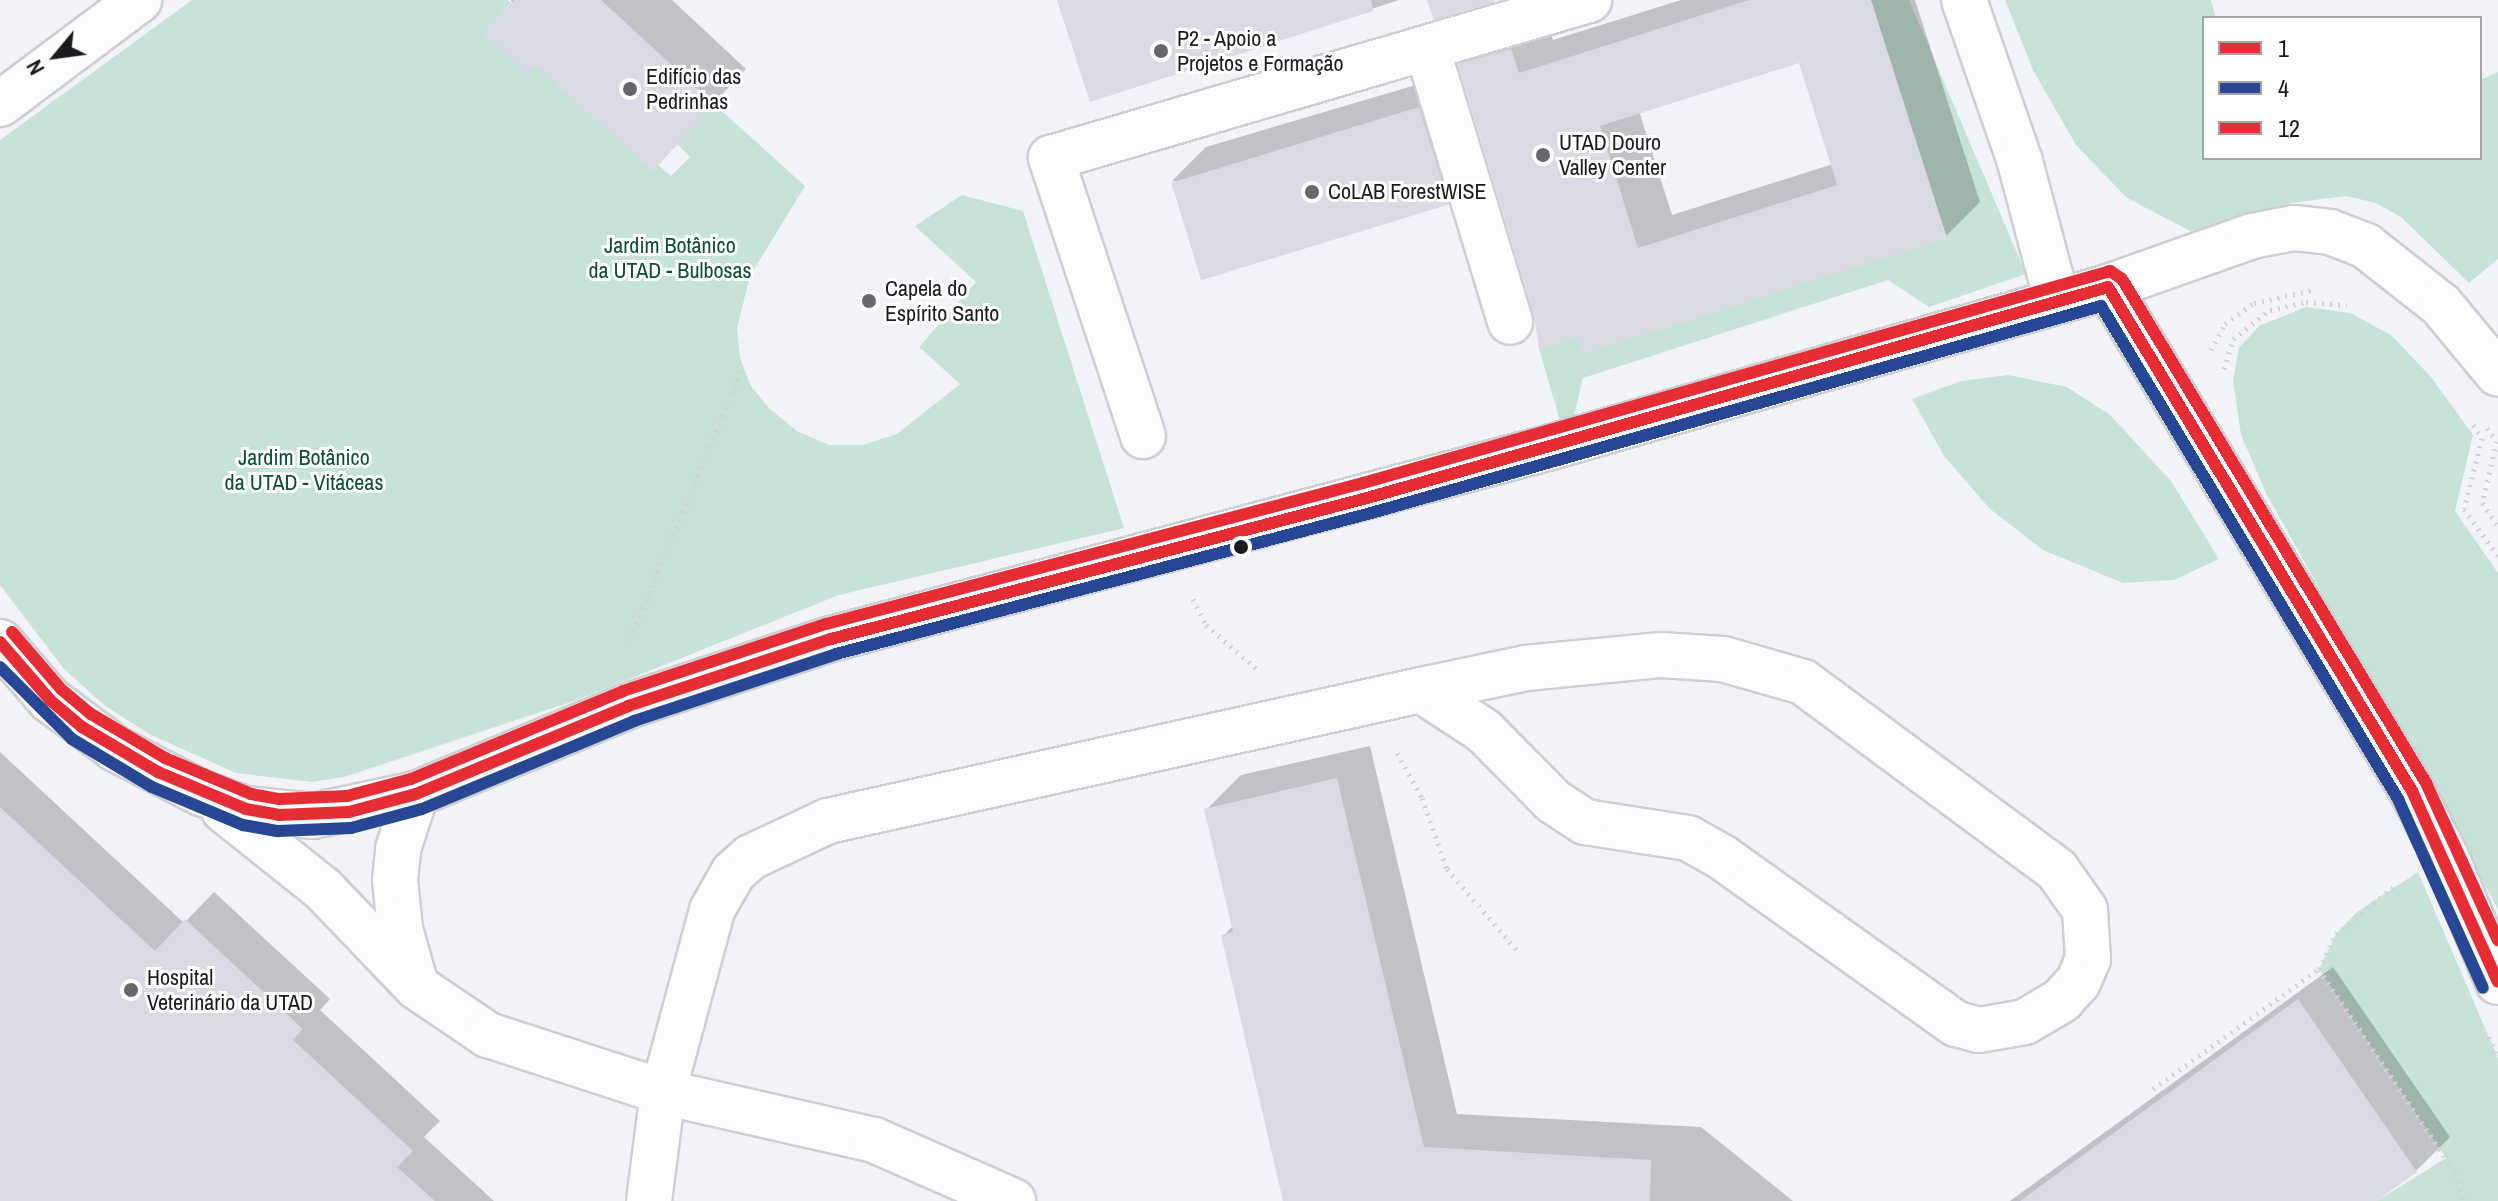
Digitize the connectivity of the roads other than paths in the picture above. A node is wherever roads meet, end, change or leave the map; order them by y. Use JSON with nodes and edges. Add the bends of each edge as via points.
{"nodes":[{"id":1,"x":139,"y":0,"type":"edge"},
{"id":2,"x":1589,"y":0,"type":"edge"},
{"id":3,"x":1964,"y":0,"type":"edge"},
{"id":4,"x":1427,"y":48,"type":"junction"},
{"id":5,"x":0,"y":104,"type":"edge"},
{"id":6,"x":2108,"y":287,"type":"junction"},
{"id":7,"x":2057,"y":301,"type":"junction"},
{"id":8,"x":1510,"y":322,"type":"dead end"},
{"id":9,"x":2498,"y":374,"type":"edge"},
{"id":10,"x":1143,"y":436,"type":"dead end"},
{"id":11,"x":0,"y":642,"type":"edge"},
{"id":12,"x":1421,"y":690,"type":"junction"},
{"id":13,"x":201,"y":793,"type":"junction"},
{"id":14,"x":416,"y":794,"type":"junction"},
{"id":15,"x":2498,"y":982,"type":"edge"},
{"id":16,"x":417,"y":987,"type":"junction"},
{"id":17,"x":663,"y":1092,"type":"junction"},
{"id":18,"x":649,"y":1201,"type":"edge"},
{"id":19,"x":1013,"y":1201,"type":"edge"}],
"edges":[{"from":1,"to":5,"type":"street"},
{"from":2,"to":4,"type":"street"},
{"from":3,"to":7,"type":"street","via":[[2020,162]]},
{"from":4,"to":8,"type":"street"},
{"from":4,"to":10,"type":"street","via":[[1051,158]]},
{"from":6,"to":7,"type":"street"},
{"from":6,"to":9,"type":"street","via":[[2252,236],[2294,228],[2330,232],[2404,271],[2441,305]]},
{"from":6,"to":15,"type":"street","via":[[2392,756],[2447,859]]},
{"from":7,"to":14,"type":"street","via":[[1367,498],[831,639],[628,706]]},
{"from":11,"to":13,"type":"street","via":[[50,700],[82,727]]},
{"from":12,"to":12,"type":"street","via":[[1484,731],[1553,801],[1585,822],[1673,835],[1722,857],[1956,1024],[1979,1030],[2025,1022],[2062,1000],[2088,959],[2085,910],[2057,870],[1803,682],[1723,659],[1661,655],[1526,668]]},
{"from":12,"to":17,"type":"street","via":[[860,813],[772,843],[733,873],[721,890]]},
{"from":13,"to":14,"type":"street","via":[[246,809],[313,816]]},
{"from":13,"to":16,"type":"street","via":[[315,881]]},
{"from":14,"to":16,"type":"street","via":[[398,849],[395,880],[400,929]]},
{"from":16,"to":17,"type":"street","via":[[488,1035]]},
{"from":17,"to":18,"type":"street"},
{"from":17,"to":19,"type":"street","via":[[874,1140]]}]}
